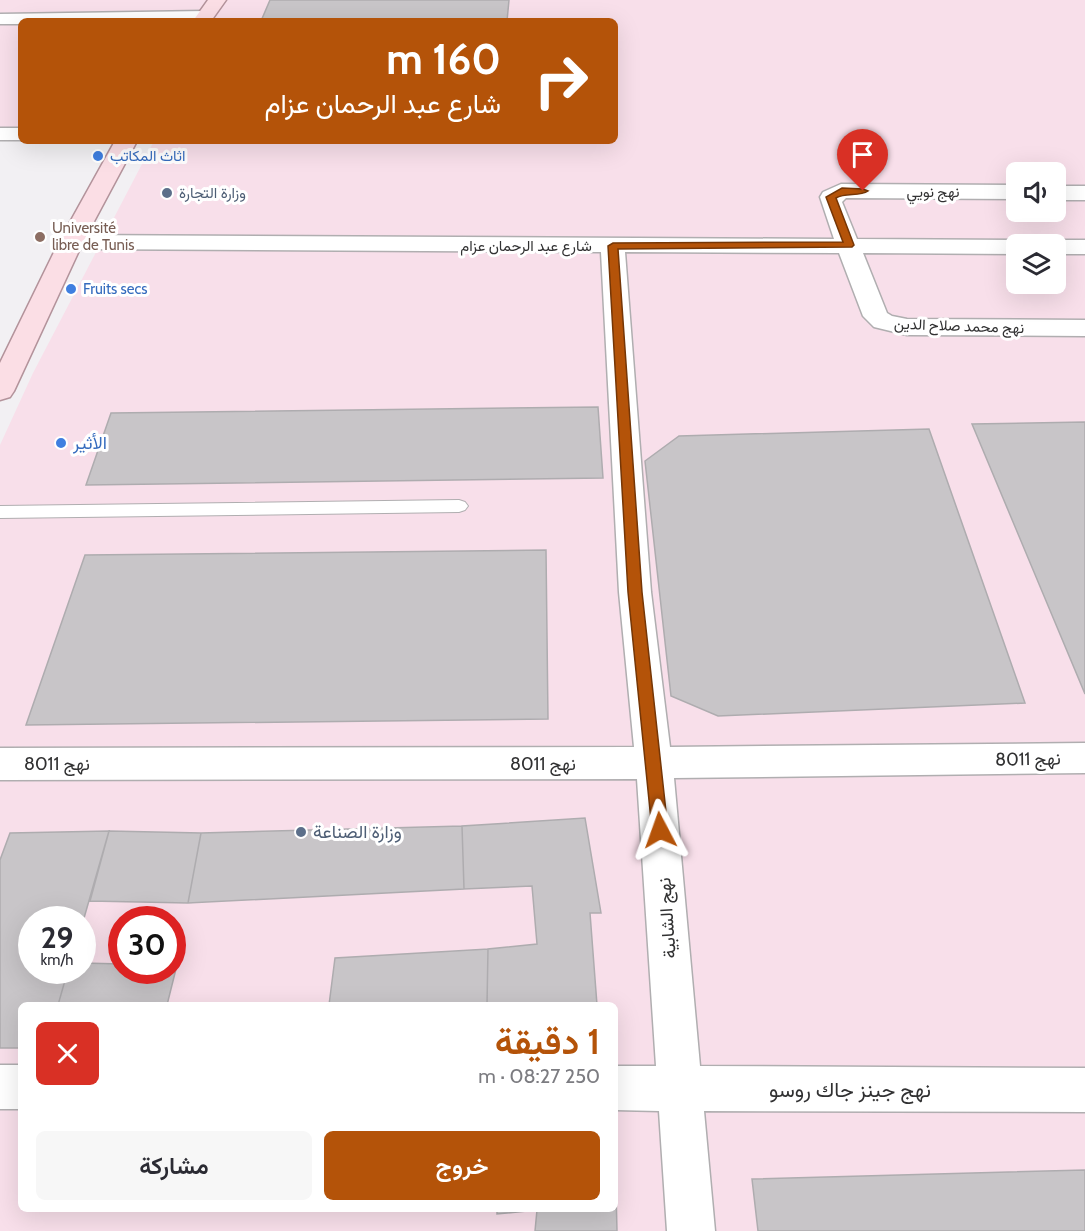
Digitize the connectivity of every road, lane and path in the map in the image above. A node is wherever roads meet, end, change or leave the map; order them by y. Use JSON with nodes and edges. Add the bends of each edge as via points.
{"nodes":[{"id":1,"x":217,"y":0,"type":"edge"},
{"id":2,"x":204,"y":18,"type":"edge"},
{"id":3,"x":0,"y":19,"type":"edge"},
{"id":4,"x":18,"y":19,"type":"edge"},
{"id":5,"x":0,"y":134,"type":"edge"},
{"id":6,"x":18,"y":134,"type":"edge"},
{"id":7,"x":124,"y":144,"type":"edge"},
{"id":8,"x":1006,"y":192,"type":"edge"},
{"id":9,"x":1066,"y":193,"type":"edge"},
{"id":10,"x":1085,"y":193,"type":"edge"},
{"id":11,"x":71,"y":242,"type":"junction"},
{"id":12,"x":849,"y":245,"type":"junction"},
{"id":13,"x":613,"y":246,"type":"junction"},
{"id":14,"x":1006,"y":247,"type":"edge"},
{"id":15,"x":1066,"y":247,"type":"edge"},
{"id":16,"x":1085,"y":247,"type":"edge"},
{"id":17,"x":1085,"y":328,"type":"edge"},
{"id":18,"x":3,"y":379,"type":"edge"},
{"id":19,"x":459,"y":506,"type":"dead end"},
{"id":20,"x":0,"y":512,"type":"edge"},
{"id":21,"x":1085,"y":758,"type":"edge"},
{"id":22,"x":0,"y":764,"type":"edge"},
{"id":23,"x":654,"y":764,"type":"junction"},
{"id":24,"x":0,"y":1087,"type":"edge"},
{"id":25,"x":18,"y":1087,"type":"edge"},
{"id":26,"x":618,"y":1088,"type":"edge"},
{"id":27,"x":680,"y":1088,"type":"junction"},
{"id":28,"x":1085,"y":1090,"type":"edge"},
{"id":29,"x":691,"y":1231,"type":"edge"}],
"edges":[{"from":1,"to":2,"type":"main road"},
{"from":3,"to":4,"type":"street"},
{"from":5,"to":6,"type":"street"},
{"from":7,"to":11,"type":"main road"},
{"from":8,"to":12,"type":"street","name":"نهج نويي","via":[[842,191],[831,197],[831,202]]},
{"from":9,"to":10,"type":"street"},
{"from":11,"to":13,"type":"street","name":"شارع عبد الرحمان عزام"},
{"from":11,"to":18,"type":"main road"},
{"from":12,"to":13,"type":"street","name":"شارع عبد الرحمان عزام"},
{"from":12,"to":14,"type":"street","name":"شارع عبد الرحمان عزام"},
{"from":12,"to":17,"type":"street","name":"نهج محمد صلاح الدين","via":[[876,316],[883,322],[907,327]]},
{"from":13,"to":23,"type":"street","name":"نهج الشابية","via":[[635,592]]},
{"from":15,"to":16,"type":"street"},
{"from":19,"to":20,"type":"lane"},
{"from":21,"to":23,"type":"street","name":"نهج 8011"},
{"from":22,"to":23,"type":"street","name":"نهج 8011"},
{"from":23,"to":27,"type":"street","name":"نهج الشابية"},
{"from":24,"to":25,"type":"street"},
{"from":26,"to":27,"type":"street","name":"نهج جينز جاك روسو"},
{"from":27,"to":28,"type":"street","name":"نهج جينز جاك روسو"},
{"from":27,"to":29,"type":"street","name":"نهج الشابية"}]}
